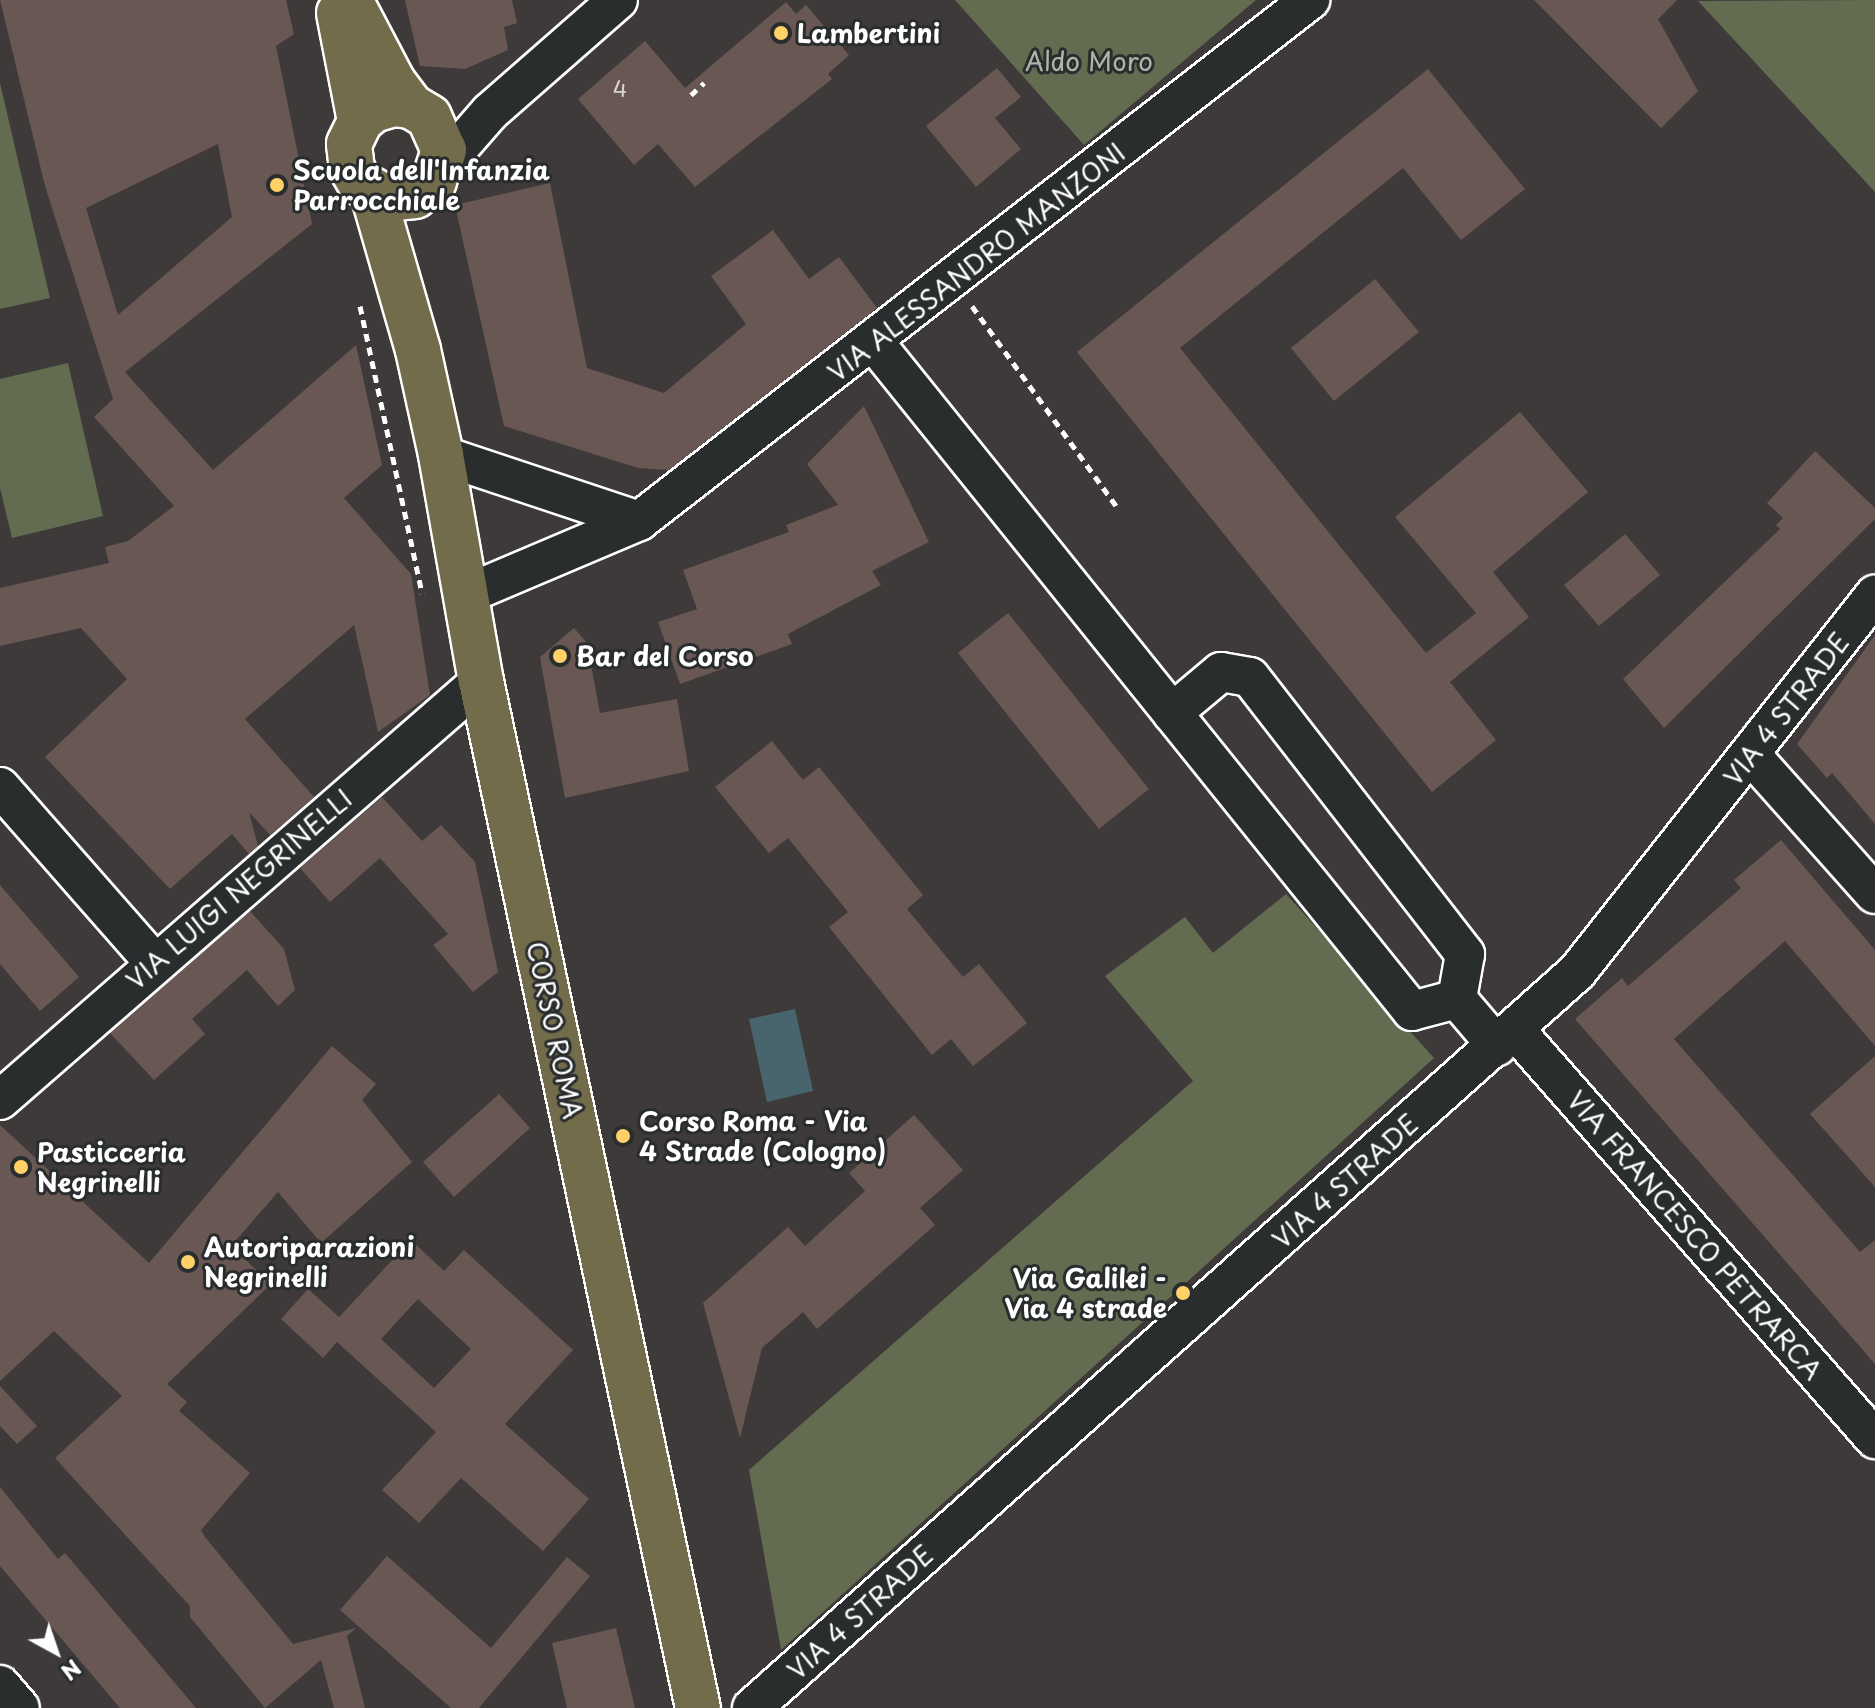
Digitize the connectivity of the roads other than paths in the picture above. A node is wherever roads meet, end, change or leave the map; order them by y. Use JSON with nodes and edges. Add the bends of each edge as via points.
{"nodes":[{"id":1,"x":337,"y":0,"type":"edge"},
{"id":2,"x":350,"y":0,"type":"edge"},
{"id":3,"x":618,"y":0,"type":"edge"},
{"id":4,"x":1310,"y":0,"type":"edge"},
{"id":5,"x":411,"y":106,"type":"junction"},
{"id":6,"x":490,"y":112,"type":"junction"},
{"id":7,"x":360,"y":121,"type":"junction"},
{"id":8,"x":410,"y":186,"type":"junction"},
{"id":9,"x":873,"y":341,"type":"junction"},
{"id":10,"x":441,"y":455,"type":"junction"},
{"id":11,"x":639,"y":521,"type":"junction"},
{"id":12,"x":467,"y":594,"type":"junction"},
{"id":13,"x":1875,"y":595,"type":"edge"},
{"id":14,"x":481,"y":681,"type":"junction"},
{"id":15,"x":1172,"y":713,"type":"junction"},
{"id":16,"x":1751,"y":755,"type":"junction"},
{"id":17,"x":0,"y":787,"type":"edge"},
{"id":18,"x":1875,"y":894,"type":"edge"},
{"id":19,"x":154,"y":962,"type":"junction"},
{"id":20,"x":1457,"y":999,"type":"junction"},
{"id":21,"x":1506,"y":1038,"type":"junction"},
{"id":22,"x":0,"y":1100,"type":"edge"},
{"id":23,"x":1875,"y":1439,"type":"edge"},
{"id":24,"x":0,"y":1685,"type":"edge"},
{"id":25,"x":20,"y":1708,"type":"edge"},
{"id":26,"x":698,"y":1708,"type":"edge"},
{"id":27,"x":752,"y":1708,"type":"edge"}],
"edges":[{"from":1,"to":7,"type":"main road","name":"CORSO ROMA"},
{"from":2,"to":5,"type":"main road","name":"CORSO ROMA"},
{"from":3,"to":6,"type":"street"},
{"from":4,"to":9,"type":"street","name":"VIA ALESSANDRO MANZONI"},
{"from":5,"to":6,"type":"street","via":[[462,120]]},
{"from":5,"to":7,"type":"main road","via":[[385,106]]},
{"from":5,"to":8,"type":"main road","name":"CORSO ROMA","via":[[439,131]]},
{"from":6,"to":8,"type":"street"},
{"from":7,"to":8,"type":"main road","name":"CORSO ROMA","via":[[348,153],[360,183]]},
{"from":8,"to":10,"type":"main road","name":"CORSO ROMA","via":[[418,350]]},
{"from":9,"to":11,"type":"street","name":"VIA ALESSANDRO MANZONI"},
{"from":9,"to":15,"type":"street"},
{"from":10,"to":11,"type":"street"},
{"from":10,"to":12,"type":"main road","name":"CORSO ROMA"},
{"from":11,"to":12,"type":"street","name":"VIA ALESSANDRO MANZONI"},
{"from":12,"to":14,"type":"main road","name":"CORSO ROMA"},
{"from":13,"to":16,"type":"street","name":"VIA 4 STRADE"},
{"from":14,"to":19,"type":"street","name":"VIA LUIGI NEGRINELLI"},
{"from":14,"to":26,"type":"main road","name":"CORSO ROMA"},
{"from":15,"to":20,"type":"street","via":[[1412,1011]]},
{"from":15,"to":20,"type":"street","via":[[1221,672],[1250,677],[1465,954]]},
{"from":16,"to":18,"type":"street"},
{"from":16,"to":21,"type":"street","name":"VIA 4 STRADE","via":[[1577,972]]},
{"from":17,"to":19,"type":"street"},
{"from":19,"to":22,"type":"street","name":"VIA LUIGI NEGRINELLI"},
{"from":20,"to":21,"type":"street","name":"VIA FRANCESCO PETRARCA"},
{"from":21,"to":23,"type":"street","name":"VIA FRANCESCO PETRARCA"},
{"from":21,"to":27,"type":"street","name":"VIA 4 STRADE"},
{"from":24,"to":25,"type":"street"}]}
